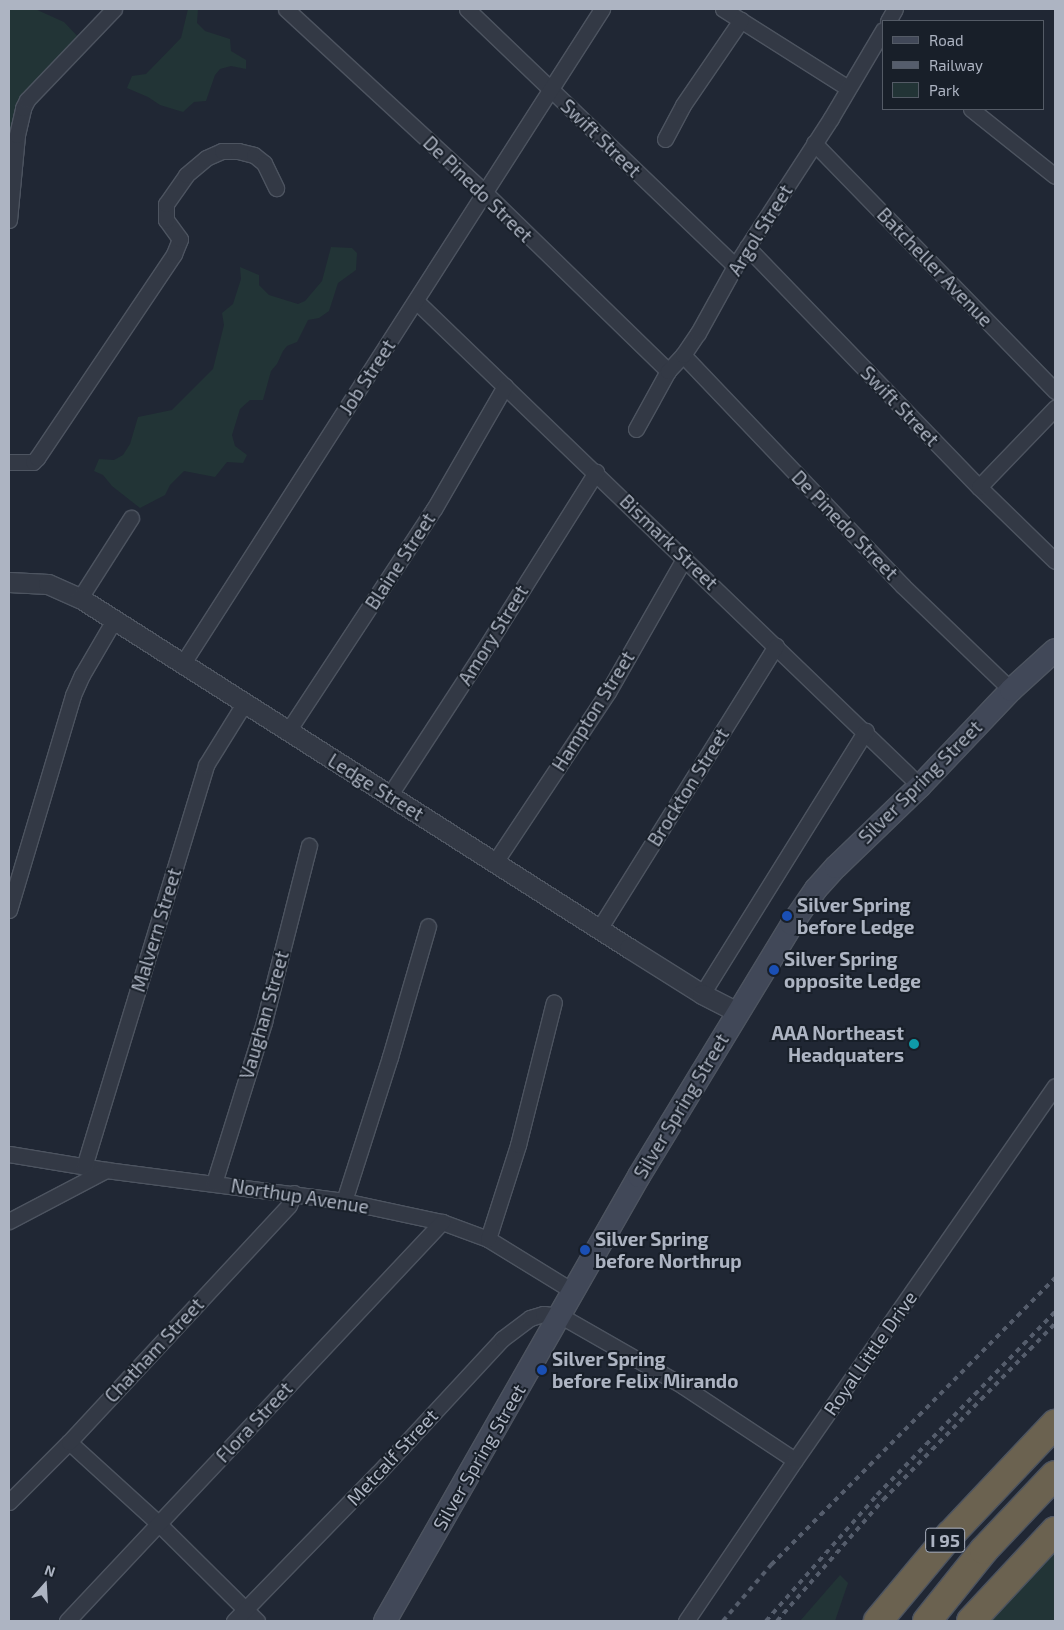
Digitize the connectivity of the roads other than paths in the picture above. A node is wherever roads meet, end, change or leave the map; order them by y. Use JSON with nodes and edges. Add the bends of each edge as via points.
{"nodes":[{"id":1,"x":114,"y":9,"type":"edge"},
{"id":2,"x":286,"y":9,"type":"edge"},
{"id":3,"x":467,"y":9,"type":"edge"},
{"id":4,"x":602,"y":9,"type":"edge"},
{"id":5,"x":723,"y":9,"type":"edge"},
{"id":6,"x":896,"y":9,"type":"edge"},
{"id":7,"x":741,"y":20,"type":"junction"},
{"id":8,"x":889,"y":20,"type":"edge"},
{"id":9,"x":882,"y":34,"type":"edge"},
{"id":10,"x":848,"y":88,"type":"junction"},
{"id":11,"x":549,"y":89,"type":"junction"},
{"id":12,"x":972,"y":110,"type":"edge"},
{"id":13,"x":666,"y":139,"type":"dead end"},
{"id":14,"x":814,"y":143,"type":"junction"},
{"id":15,"x":1055,"y":176,"type":"edge"},
{"id":16,"x":276,"y":188,"type":"dead end"},
{"id":17,"x":484,"y":192,"type":"junction"},
{"id":18,"x":9,"y":220,"type":"edge"},
{"id":19,"x":747,"y":247,"type":"junction"},
{"id":20,"x":735,"y":266,"type":"junction"},
{"id":21,"x":416,"y":301,"type":"junction"},
{"id":22,"x":683,"y":355,"type":"junction"},
{"id":23,"x":668,"y":371,"type":"junction"},
{"id":24,"x":505,"y":386,"type":"junction"},
{"id":25,"x":1055,"y":391,"type":"edge"},
{"id":26,"x":1055,"y":408,"type":"edge"},
{"id":27,"x":636,"y":429,"type":"dead end"},
{"id":28,"x":9,"y":462,"type":"edge"},
{"id":29,"x":596,"y":472,"type":"junction"},
{"id":30,"x":979,"y":486,"type":"junction"},
{"id":31,"x":131,"y":518,"type":"dead end"},
{"id":32,"x":685,"y":557,"type":"junction"},
{"id":33,"x":1055,"y":561,"type":"edge"},
{"id":34,"x":9,"y":582,"type":"edge"},
{"id":35,"x":80,"y":598,"type":"junction"},
{"id":36,"x":114,"y":620,"type":"junction"},
{"id":37,"x":776,"y":646,"type":"junction"},
{"id":38,"x":1055,"y":650,"type":"edge"},
{"id":39,"x":182,"y":664,"type":"junction"},
{"id":40,"x":1010,"y":690,"type":"junction"},
{"id":41,"x":245,"y":702,"type":"junction"},
{"id":42,"x":866,"y":731,"type":"junction"},
{"id":43,"x":288,"y":732,"type":"junction"},
{"id":44,"x":920,"y":786,"type":"junction"},
{"id":45,"x":389,"y":796,"type":"junction"},
{"id":46,"x":309,"y":846,"type":"dead end"},
{"id":47,"x":16,"y":862,"type":"edge"},
{"id":48,"x":495,"y":862,"type":"junction"},
{"id":49,"x":9,"y":910,"type":"edge"},
{"id":50,"x":428,"y":926,"type":"dead end"},
{"id":51,"x":599,"y":929,"type":"junction"},
{"id":52,"x":702,"y":994,"type":"junction"},
{"id":53,"x":554,"y":1002,"type":"dead end"},
{"id":54,"x":737,"y":1012,"type":"junction"},
{"id":55,"x":1055,"y":1086,"type":"edge"},
{"id":56,"x":9,"y":1154,"type":"edge"},
{"id":57,"x":84,"y":1167,"type":"junction"},
{"id":58,"x":106,"y":1170,"type":"junction"},
{"id":59,"x":214,"y":1183,"type":"junction"},
{"id":60,"x":294,"y":1193,"type":"junction"},
{"id":61,"x":344,"y":1201,"type":"junction"},
{"id":62,"x":9,"y":1221,"type":"edge"},
{"id":63,"x":442,"y":1222,"type":"junction"},
{"id":64,"x":488,"y":1239,"type":"junction"},
{"id":65,"x":574,"y":1292,"type":"junction"},
{"id":66,"x":561,"y":1316,"type":"junction"},
{"id":67,"x":1055,"y":1405,"type":"edge"},
{"id":68,"x":1055,"y":1424,"type":"edge"},
{"id":69,"x":69,"y":1442,"type":"junction"},
{"id":70,"x":795,"y":1460,"type":"junction"},
{"id":71,"x":1017,"y":1462,"type":"junction"},
{"id":72,"x":1055,"y":1475,"type":"edge"},
{"id":73,"x":1055,"y":1494,"type":"edge"},
{"id":74,"x":9,"y":1502,"type":"edge"},
{"id":75,"x":159,"y":1524,"type":"junction"},
{"id":76,"x":1055,"y":1531,"type":"edge"},
{"id":77,"x":984,"y":1550,"type":"junction"},
{"id":78,"x":244,"y":1610,"type":"junction"},
{"id":79,"x":67,"y":1621,"type":"edge"},
{"id":80,"x":234,"y":1621,"type":"edge"},
{"id":81,"x":257,"y":1621,"type":"edge"},
{"id":82,"x":385,"y":1621,"type":"edge"},
{"id":83,"x":686,"y":1621,"type":"edge"},
{"id":84,"x":878,"y":1621,"type":"edge"},
{"id":85,"x":927,"y":1621,"type":"edge"},
{"id":86,"x":971,"y":1621,"type":"edge"}],
"edges":[{"from":1,"to":18,"type":"street","via":[[23,108],[17,135]]},
{"from":2,"to":17,"type":"street","name":"De Pinedo Street"},
{"from":3,"to":11,"type":"street","name":"Swift Street"},
{"from":4,"to":11,"type":"street","name":"Job Street"},
{"from":5,"to":7,"type":"street"},
{"from":6,"to":8,"type":"street"},
{"from":7,"to":10,"type":"street"},
{"from":7,"to":13,"type":"street","via":[[683,105]]},
{"from":9,"to":10,"type":"street","name":"Argol Street"},
{"from":10,"to":14,"type":"street","name":"Argol Street"},
{"from":11,"to":17,"type":"street","name":"Job Street"},
{"from":11,"to":20,"type":"street","name":"Swift Street"},
{"from":12,"to":15,"type":"street"},
{"from":14,"to":19,"type":"street","name":"Argol Street"},
{"from":14,"to":25,"type":"street","name":"Batcheller Avenue"},
{"from":16,"to":28,"type":"street","via":[[264,163],[254,155],[238,151],[222,151],[206,158],[186,175],[166,204],[166,220],[180,239],[174,254],[38,458],[25,464]]},
{"from":17,"to":21,"type":"street","name":"Job Street"},
{"from":17,"to":23,"type":"street","name":"De Pinedo Street"},
{"from":19,"to":20,"type":"street","name":"Argol Street"},
{"from":19,"to":30,"type":"street","name":"Swift Street"},
{"from":20,"to":22,"type":"street","name":"Argol Street"},
{"from":21,"to":24,"type":"street","name":"Bismark Street"},
{"from":21,"to":39,"type":"street","name":"Job Street"},
{"from":22,"to":23,"type":"street","name":"Argol Street"},
{"from":22,"to":40,"type":"street","name":"De Pinedo Street","via":[[903,586]]},
{"from":23,"to":27,"type":"street","name":"Argol Street"},
{"from":24,"to":29,"type":"street","name":"Bismark Street"},
{"from":24,"to":43,"type":"street","name":"Blaine Street","via":[[434,509]]},
{"from":26,"to":30,"type":"street"},
{"from":29,"to":32,"type":"street","name":"Bismark Street"},
{"from":29,"to":45,"type":"street","name":"Amory Street"},
{"from":30,"to":33,"type":"street","name":"Swift Street"},
{"from":31,"to":35,"type":"street"},
{"from":32,"to":37,"type":"street","name":"Bismark Street"},
{"from":32,"to":48,"type":"street","name":"Hampton Street","via":[[608,692]]},
{"from":34,"to":35,"type":"street","name":"Ledge Street","via":[[48,584]]},
{"from":35,"to":36,"type":"street","name":"Ledge Street"},
{"from":36,"to":39,"type":"street","name":"Ledge Street"},
{"from":36,"to":47,"type":"street","via":[[73,695]]},
{"from":37,"to":42,"type":"street","name":"Bismark Street"},
{"from":37,"to":51,"type":"street","name":"Brockton Street"},
{"from":38,"to":40,"type":"main road","name":"Silver Spring Street"},
{"from":39,"to":41,"type":"street","name":"Ledge Street"},
{"from":40,"to":44,"type":"main road","name":"Silver Spring Street"},
{"from":41,"to":43,"type":"street","name":"Ledge Street"},
{"from":41,"to":57,"type":"street","name":"Malvern Street","via":[[206,765]]},
{"from":42,"to":44,"type":"street","name":"Bismark Street"},
{"from":42,"to":52,"type":"street"},
{"from":43,"to":45,"type":"street","name":"Ledge Street"},
{"from":44,"to":54,"type":"main road","name":"Silver Spring Street","via":[[816,889]]},
{"from":45,"to":48,"type":"street","name":"Ledge Street"},
{"from":46,"to":59,"type":"street","name":"Vaughan Street","via":[[264,1022]]},
{"from":47,"to":49,"type":"street"},
{"from":48,"to":51,"type":"street","name":"Ledge Street"},
{"from":50,"to":61,"type":"street"},
{"from":51,"to":52,"type":"street","name":"Ledge Street"},
{"from":52,"to":54,"type":"street","name":"Ledge Street"},
{"from":53,"to":64,"type":"street","via":[[518,1145]]},
{"from":54,"to":65,"type":"main road","name":"Silver Spring Street"},
{"from":55,"to":70,"type":"street","name":"Royal Little Drive"},
{"from":56,"to":57,"type":"street","name":"Northup Avenue"},
{"from":57,"to":58,"type":"street","name":"Northup Avenue"},
{"from":58,"to":59,"type":"street","name":"Northup Avenue"},
{"from":58,"to":62,"type":"street"},
{"from":59,"to":60,"type":"street","name":"Northup Avenue"},
{"from":60,"to":61,"type":"street","name":"Northup Avenue"},
{"from":60,"to":69,"type":"street","name":"Chatham Street","via":[[289,1205]]},
{"from":61,"to":63,"type":"street","name":"Northup Avenue"},
{"from":63,"to":64,"type":"street","name":"Northup Avenue"},
{"from":63,"to":75,"type":"street","name":"Flora Street"},
{"from":64,"to":65,"type":"street","name":"Northup Avenue"},
{"from":65,"to":66,"type":"main road","name":"Silver Spring Street"},
{"from":66,"to":70,"type":"street","via":[[692,1391]]},
{"from":66,"to":78,"type":"street","name":"Metcalf Street","via":[[543,1314],[530,1318],[502,1339],[378,1473]]},
{"from":66,"to":82,"type":"main road","name":"Silver Spring Street"},
{"from":67,"to":71,"type":"highway"},
{"from":68,"to":71,"type":"highway","number":"I 95"},
{"from":69,"to":74,"type":"street","name":"Chatham Street"},
{"from":69,"to":75,"type":"street"},
{"from":70,"to":83,"type":"street","name":"Royal Little Drive"},
{"from":71,"to":84,"type":"highway","number":"I 95","via":[[933,1554]]},
{"from":72,"to":77,"type":"highway","number":"I 95"},
{"from":73,"to":77,"type":"highway"},
{"from":75,"to":78,"type":"street"},
{"from":75,"to":79,"type":"street","name":"Flora Street"},
{"from":76,"to":86,"type":"highway"},
{"from":77,"to":85,"type":"highway","number":"I 95"},
{"from":78,"to":80,"type":"street","name":"Metcalf Street"},
{"from":78,"to":81,"type":"street"}]}
